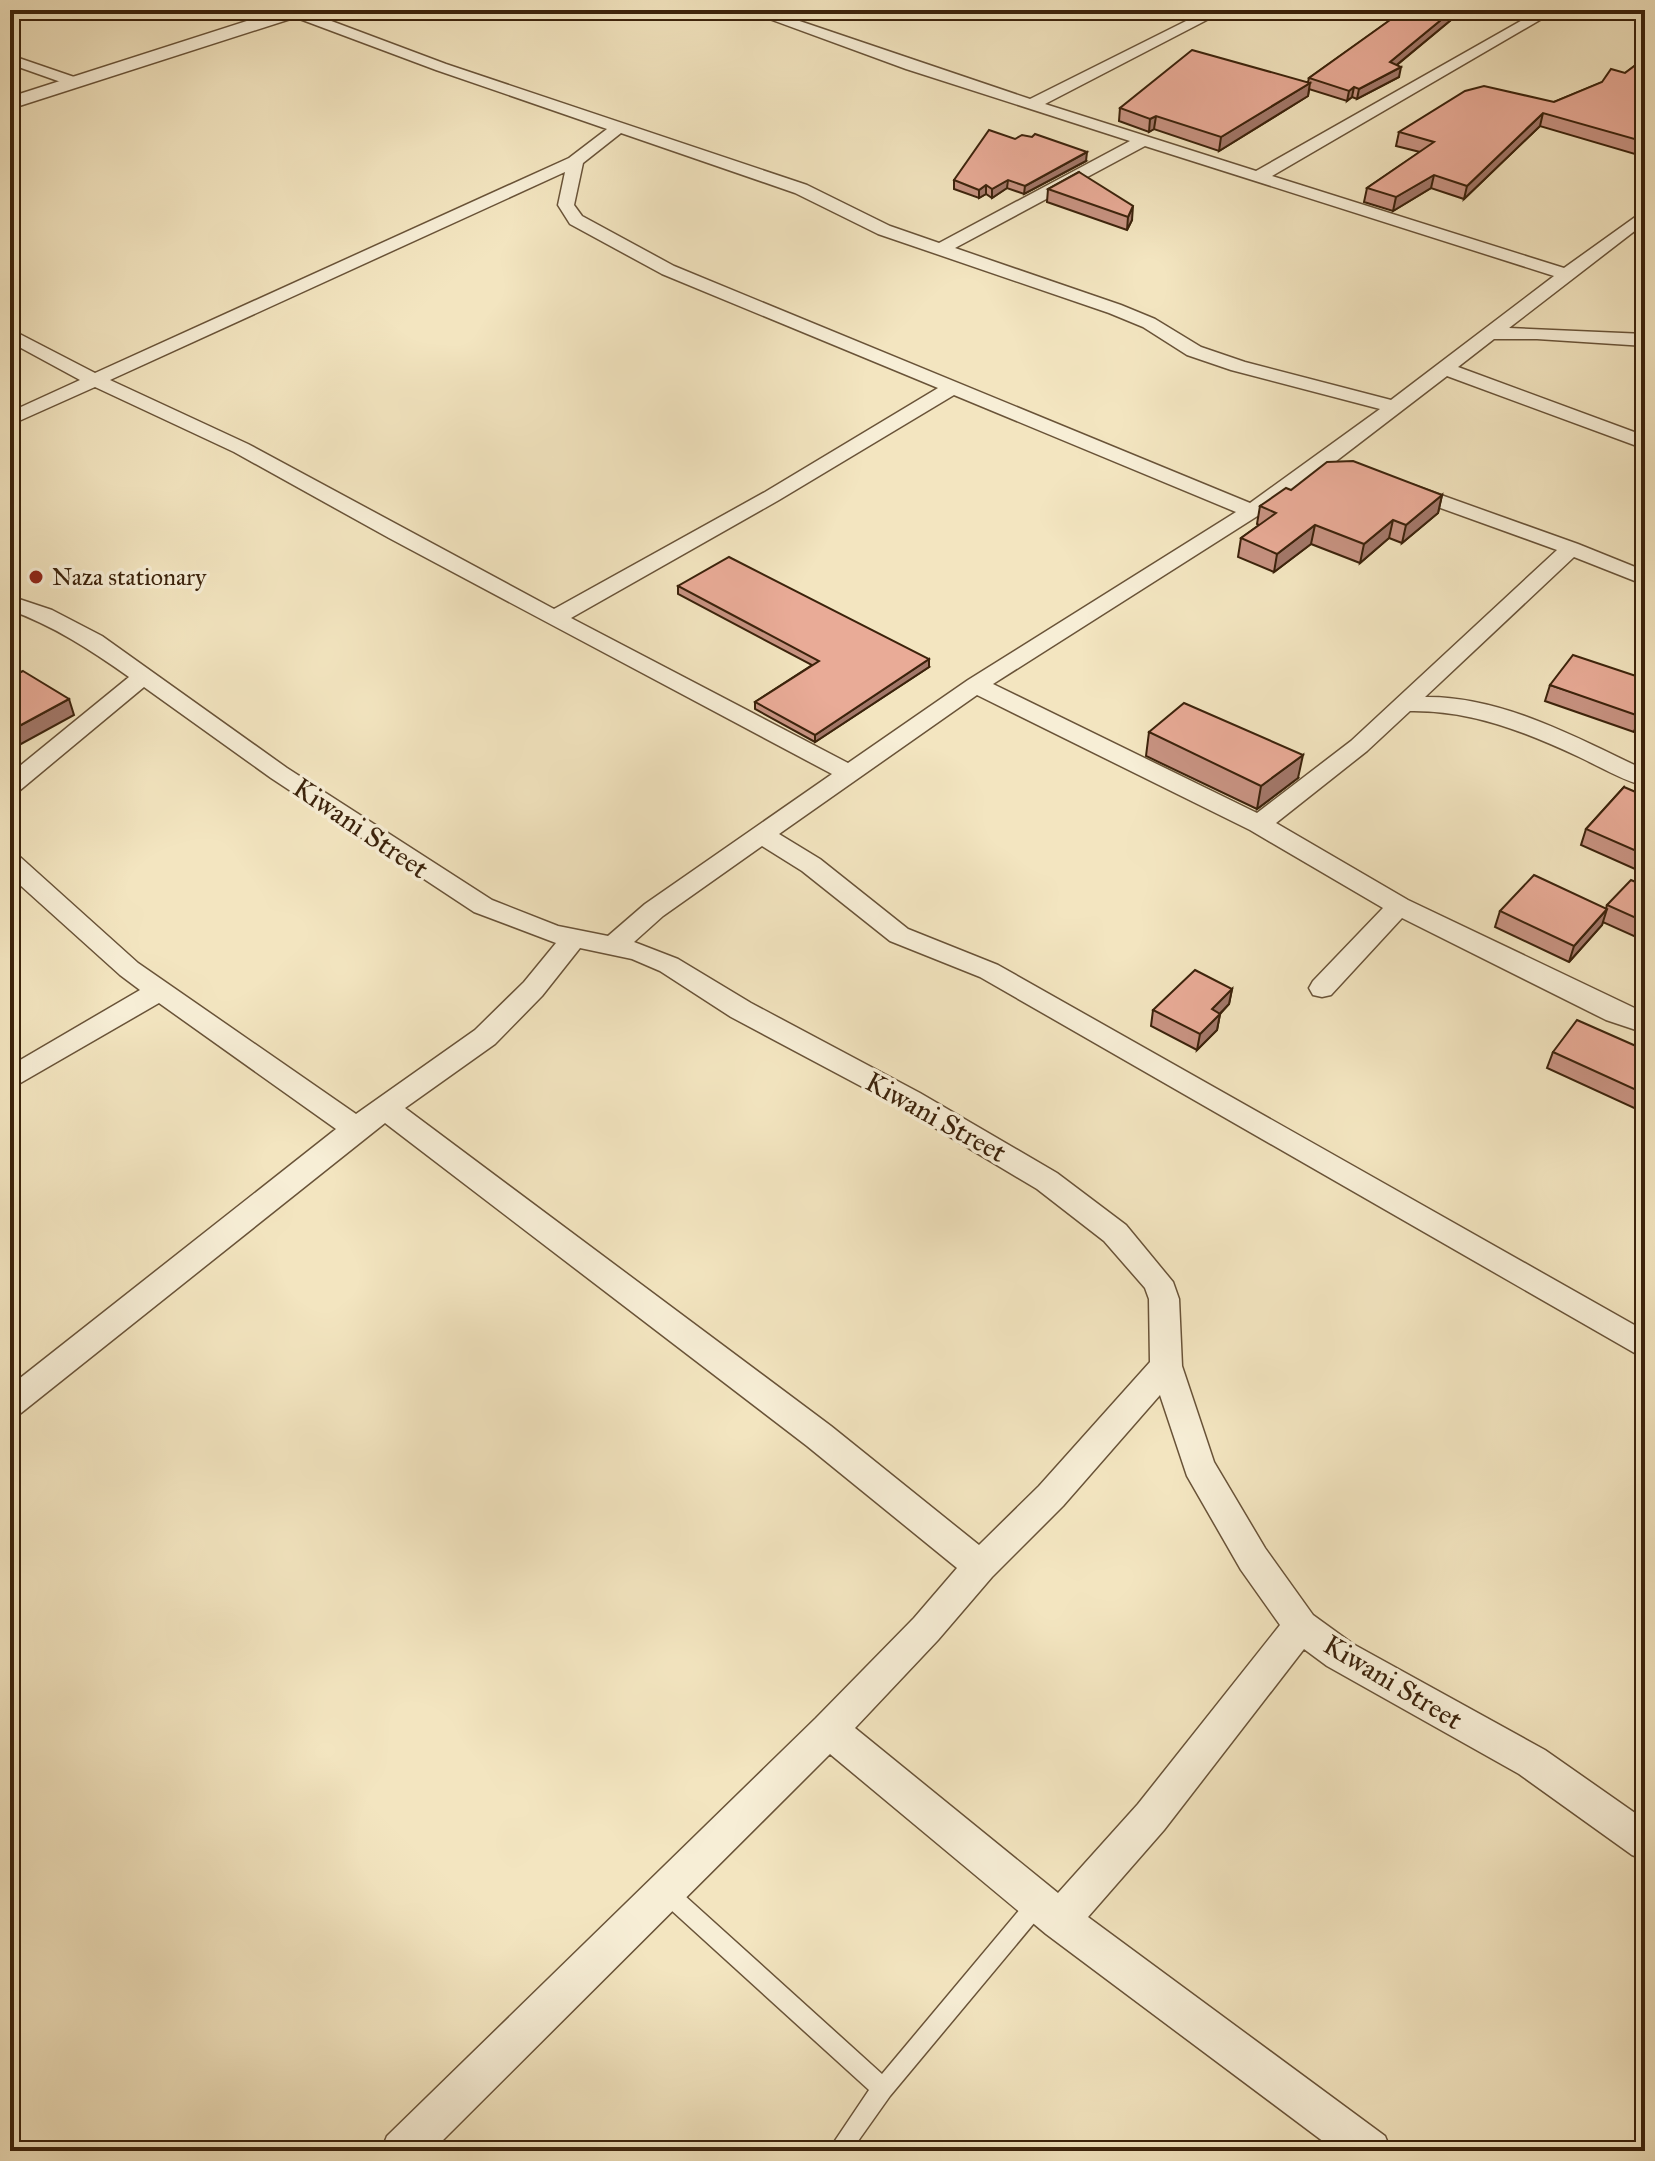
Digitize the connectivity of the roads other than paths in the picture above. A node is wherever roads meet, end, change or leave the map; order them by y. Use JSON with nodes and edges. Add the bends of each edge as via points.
{"nodes":[{"id":1,"x":752,"y":10,"type":"edge"},
{"id":2,"x":1219,"y":10,"type":"edge"},
{"id":3,"x":1550,"y":10,"type":"edge"},
{"id":4,"x":297,"y":11,"type":"edge"},
{"id":5,"x":10,"y":59,"type":"edge"},
{"id":6,"x":75,"y":82,"type":"junction"},
{"id":7,"x":10,"y":103,"type":"edge"},
{"id":8,"x":1034,"y":103,"type":"junction"},
{"id":9,"x":619,"y":127,"type":"junction"},
{"id":10,"x":1145,"y":139,"type":"junction"},
{"id":11,"x":575,"y":161,"type":"junction"},
{"id":12,"x":1259,"y":176,"type":"junction"},
{"id":13,"x":1645,"y":215,"type":"edge"},
{"id":14,"x":941,"y":249,"type":"junction"},
{"id":15,"x":1567,"y":275,"type":"junction"},
{"id":16,"x":1488,"y":334,"type":"junction"},
{"id":17,"x":10,"y":335,"type":"edge"},
{"id":18,"x":1645,"y":340,"type":"edge"},
{"id":19,"x":1442,"y":368,"type":"junction"},
{"id":20,"x":92,"y":379,"type":"junction"},
{"id":21,"x":950,"y":389,"type":"junction"},
{"id":22,"x":1392,"y":406,"type":"junction"},
{"id":23,"x":10,"y":419,"type":"edge"},
{"id":24,"x":1645,"y":443,"type":"edge"},
{"id":25,"x":1324,"y":461,"type":"junction"},
{"id":26,"x":1354,"y":471,"type":"edge"},
{"id":27,"x":1384,"y":481,"type":"edge"},
{"id":28,"x":1252,"y":511,"type":"junction"},
{"id":29,"x":1571,"y":548,"type":"junction"},
{"id":30,"x":1645,"y":579,"type":"edge"},
{"id":31,"x":10,"y":603,"type":"edge"},
{"id":32,"x":556,"y":617,"type":"junction"},
{"id":33,"x":143,"y":677,"type":"junction"},
{"id":34,"x":976,"y":685,"type":"junction"},
{"id":35,"x":1402,"y":704,"type":"junction"},
{"id":36,"x":848,"y":773,"type":"junction"},
{"id":37,"x":1645,"y":779,"type":"edge"},
{"id":38,"x":10,"y":786,"type":"edge"},
{"id":39,"x":1259,"y":824,"type":"junction"},
{"id":40,"x":760,"y":834,"type":"junction"},
{"id":41,"x":10,"y":862,"type":"edge"},
{"id":42,"x":1399,"y":906,"type":"junction"},
{"id":43,"x":574,"y":938,"type":"junction"},
{"id":44,"x":614,"y":945,"type":"junction"},
{"id":45,"x":1322,"y":988,"type":"dead end"},
{"id":46,"x":159,"y":991,"type":"junction"},
{"id":47,"x":1645,"y":1023,"type":"edge"},
{"id":48,"x":10,"y":1079,"type":"edge"},
{"id":49,"x":386,"y":1109,"type":"junction"},
{"id":50,"x":356,"y":1129,"type":"junction"},
{"id":51,"x":1645,"y":1346,"type":"edge"},
{"id":52,"x":1166,"y":1366,"type":"junction"},
{"id":53,"x":10,"y":1404,"type":"edge"},
{"id":54,"x":980,"y":1566,"type":"junction"},
{"id":55,"x":1301,"y":1626,"type":"junction"},
{"id":56,"x":829,"y":1730,"type":"junction"},
{"id":57,"x":1645,"y":1842,"type":"edge"},
{"id":58,"x":666,"y":1893,"type":"junction"},
{"id":59,"x":1049,"y":1911,"type":"junction"},
{"id":60,"x":883,"y":2089,"type":"junction"},
{"id":61,"x":402,"y":2151,"type":"edge"},
{"id":62,"x":838,"y":2151,"type":"edge"},
{"id":63,"x":1370,"y":2151,"type":"edge"}],
"edges":[{"from":1,"to":8,"type":"street"},
{"from":2,"to":8,"type":"street"},
{"from":3,"to":12,"type":"street"},
{"from":4,"to":6,"type":"street"},
{"from":4,"to":9,"type":"street"},
{"from":5,"to":6,"type":"street"},
{"from":6,"to":7,"type":"street"},
{"from":8,"to":10,"type":"street"},
{"from":9,"to":11,"type":"street"},
{"from":9,"to":14,"type":"street","via":[[801,189],[884,230]]},
{"from":10,"to":12,"type":"street"},
{"from":10,"to":14,"type":"street"},
{"from":11,"to":20,"type":"street"},
{"from":11,"to":21,"type":"street","via":[[566,205],[576,220],[694,282]]},
{"from":12,"to":15,"type":"street"},
{"from":13,"to":15,"type":"street"},
{"from":14,"to":22,"type":"street","via":[[1115,309],[1194,351]]},
{"from":15,"to":16,"type":"street"},
{"from":16,"to":18,"type":"street"},
{"from":16,"to":19,"type":"street"},
{"from":17,"to":20,"type":"street"},
{"from":19,"to":22,"type":"street"},
{"from":19,"to":24,"type":"street"},
{"from":20,"to":23,"type":"street"},
{"from":20,"to":32,"type":"street","via":[[241,448]]},
{"from":21,"to":28,"type":"street"},
{"from":21,"to":32,"type":"street"},
{"from":22,"to":25,"type":"street"},
{"from":25,"to":26,"type":"street"},
{"from":25,"to":28,"type":"street"},
{"from":27,"to":29,"type":"street"},
{"from":28,"to":34,"type":"street"},
{"from":29,"to":30,"type":"street"},
{"from":29,"to":35,"type":"street"},
{"from":31,"to":33,"type":"street","name":"Kiwani Street","via":[[75,629]]},
{"from":32,"to":36,"type":"street"},
{"from":33,"to":38,"type":"street"},
{"from":33,"to":43,"type":"street","name":"Kiwani Street","via":[[453,889],[518,921]]},
{"from":34,"to":36,"type":"street"},
{"from":34,"to":39,"type":"street"},
{"from":35,"to":37,"type":"street","via":[[1472,708],[1536,729]]},
{"from":35,"to":39,"type":"street","via":[[1359,746]]},
{"from":36,"to":40,"type":"street"},
{"from":39,"to":42,"type":"street"},
{"from":40,"to":44,"type":"street"},
{"from":40,"to":51,"type":"street","via":[[811,865],[899,935],[989,971]]},
{"from":41,"to":46,"type":"street"},
{"from":42,"to":45,"type":"street"},
{"from":42,"to":47,"type":"street"},
{"from":43,"to":44,"type":"street","name":"Kiwani Street"},
{"from":43,"to":49,"type":"street","via":[[485,1037]]},
{"from":44,"to":52,"type":"street","name":"Kiwani Street","via":[[669,965],[1047,1181],[1115,1233],[1158,1282],[1164,1299]]},
{"from":46,"to":48,"type":"street"},
{"from":46,"to":50,"type":"street"},
{"from":49,"to":50,"type":"street"},
{"from":49,"to":54,"type":"street","via":[[819,1436]]},
{"from":50,"to":53,"type":"street"},
{"from":52,"to":54,"type":"street","via":[[1051,1496]]},
{"from":52,"to":55,"type":"street","name":"Kiwani Street","via":[[1199,1466],[1253,1559]]},
{"from":54,"to":56,"type":"street"},
{"from":55,"to":57,"type":"street","name":"Kiwani Street","via":[[1340,1655],[1532,1762]]},
{"from":55,"to":59,"type":"street","via":[[1151,1817]]},
{"from":56,"to":58,"type":"street"},
{"from":56,"to":59,"type":"street"},
{"from":58,"to":60,"type":"lane"},
{"from":58,"to":61,"type":"street"},
{"from":59,"to":60,"type":"lane"},
{"from":59,"to":63,"type":"street"},
{"from":60,"to":62,"type":"lane"}]}
